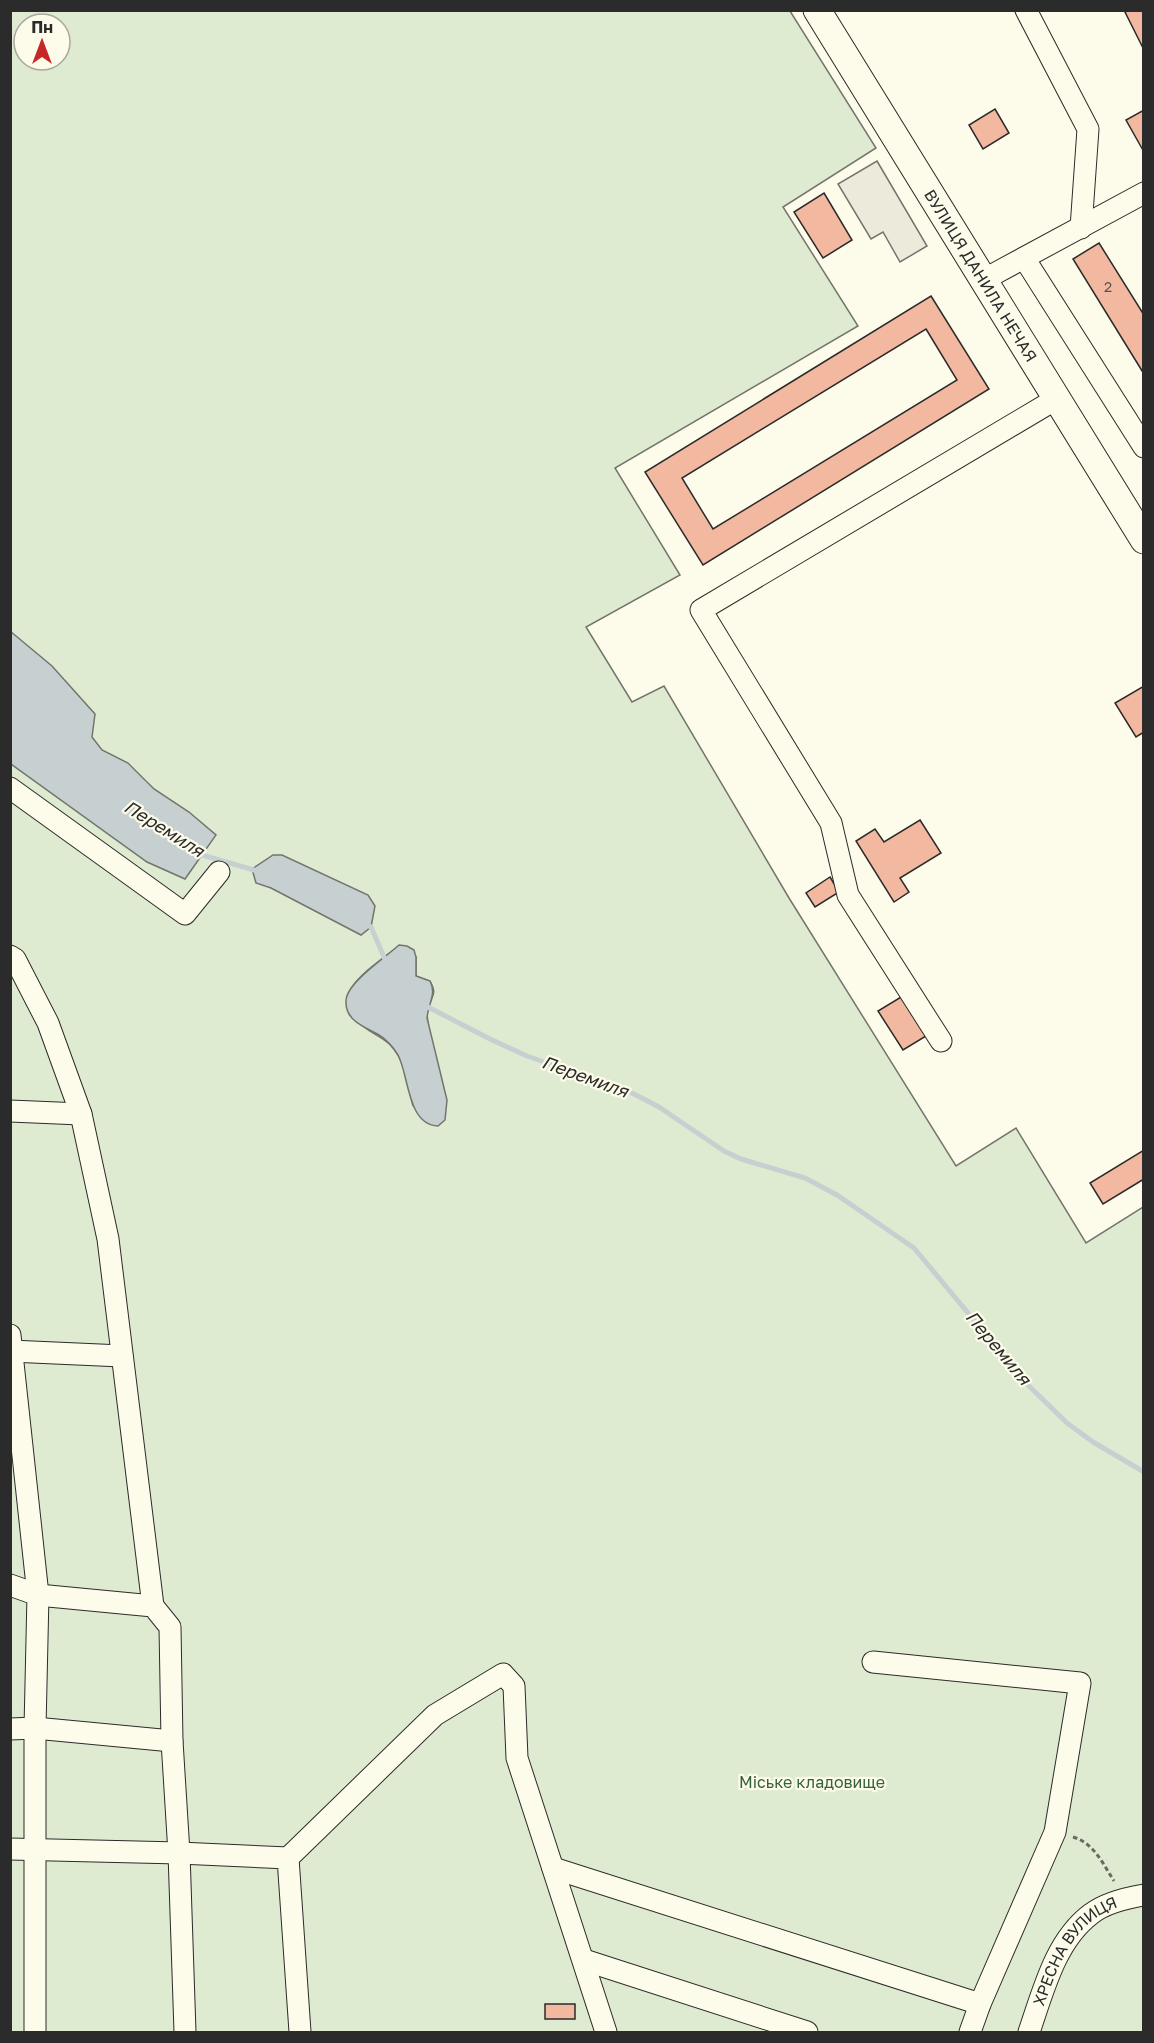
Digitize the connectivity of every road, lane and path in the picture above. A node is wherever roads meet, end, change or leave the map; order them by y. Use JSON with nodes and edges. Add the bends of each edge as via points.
{"nodes":[{"id":1,"x":817,"y":10,"type":"edge"},
{"id":2,"x":1026,"y":10,"type":"edge"},
{"id":3,"x":1143,"y":193,"type":"edge"},
{"id":4,"x":1081,"y":228,"type":"junction"},
{"id":5,"x":1024,"y":258,"type":"junction"},
{"id":6,"x":983,"y":280,"type":"junction"},
{"id":7,"x":1056,"y":399,"type":"junction"},
{"id":8,"x":1143,"y":447,"type":"edge"},
{"id":9,"x":1143,"y":540,"type":"edge"},
{"id":10,"x":10,"y":788,"type":"edge"},
{"id":11,"x":219,"y":872,"type":"dead end"},
{"id":12,"x":10,"y":956,"type":"edge"},
{"id":13,"x":941,"y":1041,"type":"dead end"},
{"id":14,"x":10,"y":1111,"type":"edge"},
{"id":15,"x":81,"y":1114,"type":"junction"},
{"id":16,"x":11,"y":1346,"type":"edge"},
{"id":17,"x":122,"y":1356,"type":"junction"},
{"id":18,"x":10,"y":1585,"type":"edge"},
{"id":19,"x":38,"y":1595,"type":"junction"},
{"id":20,"x":153,"y":1606,"type":"junction"},
{"id":21,"x":873,"y":1662,"type":"dead end"},
{"id":22,"x":35,"y":1728,"type":"junction"},
{"id":23,"x":10,"y":1729,"type":"edge"},
{"id":24,"x":172,"y":1741,"type":"junction"},
{"id":25,"x":1055,"y":1832,"type":"junction"},
{"id":26,"x":10,"y":1849,"type":"edge"},
{"id":27,"x":36,"y":1849,"type":"junction"},
{"id":28,"x":179,"y":1853,"type":"junction"},
{"id":29,"x":288,"y":1858,"type":"junction"},
{"id":30,"x":553,"y":1868,"type":"junction"},
{"id":31,"x":1134,"y":1897,"type":"edge"},
{"id":32,"x":584,"y":1960,"type":"junction"},
{"id":33,"x":980,"y":2004,"type":"junction"},
{"id":34,"x":35,"y":2032,"type":"edge"},
{"id":35,"x":185,"y":2032,"type":"edge"},
{"id":36,"x":300,"y":2032,"type":"edge"},
{"id":37,"x":606,"y":2032,"type":"edge"},
{"id":38,"x":807,"y":2032,"type":"edge"},
{"id":39,"x":970,"y":2032,"type":"edge"},
{"id":40,"x":1029,"y":2032,"type":"edge"}],
"edges":[{"from":1,"to":6,"type":"main road","name":"ВУЛИЦЯ ДАНИЛА НЕЧАЯ"},
{"from":2,"to":4,"type":"street","via":[[1088,129]]},
{"from":3,"to":4,"type":"street"},
{"from":4,"to":5,"type":"street"},
{"from":5,"to":6,"type":"street"},
{"from":5,"to":8,"type":"street"},
{"from":6,"to":7,"type":"main road","name":"ВУЛИЦЯ ДАНИЛА НЕЧАЯ"},
{"from":7,"to":9,"type":"main road","name":"ВУЛИЦЯ ДАНИЛА НЕЧАЯ"},
{"from":7,"to":13,"type":"street","via":[[701,610],[831,823],[848,895]]},
{"from":10,"to":11,"type":"street","via":[[185,914]]},
{"from":12,"to":15,"type":"street","via":[[48,1023]]},
{"from":14,"to":15,"type":"street"},
{"from":15,"to":17,"type":"street","via":[[108,1239]]},
{"from":16,"to":17,"type":"street"},
{"from":16,"to":19,"type":"street"},
{"from":17,"to":20,"type":"street"},
{"from":18,"to":19,"type":"street"},
{"from":19,"to":20,"type":"street"},
{"from":19,"to":22,"type":"street"},
{"from":20,"to":24,"type":"street","via":[[170,1627]]},
{"from":21,"to":25,"type":"street","via":[[1080,1683]]},
{"from":22,"to":23,"type":"street"},
{"from":22,"to":24,"type":"street"},
{"from":22,"to":27,"type":"street"},
{"from":24,"to":28,"type":"street"},
{"from":25,"to":31,"type":"path","via":[[1080,1839]]},
{"from":25,"to":33,"type":"street"},
{"from":26,"to":27,"type":"street"},
{"from":27,"to":28,"type":"street"},
{"from":27,"to":34,"type":"street"},
{"from":28,"to":29,"type":"street"},
{"from":28,"to":35,"type":"street"},
{"from":29,"to":30,"type":"street","via":[[435,1715],[503,1674],[514,1686],[517,1758]]},
{"from":29,"to":36,"type":"street"},
{"from":30,"to":32,"type":"street"},
{"from":30,"to":33,"type":"street"},
{"from":31,"to":40,"type":"street","name":"ХРЕСНА ВУЛИЦЯ","via":[[1092,1912],[1071,1932],[1048,1975]]},
{"from":32,"to":37,"type":"street"},
{"from":32,"to":38,"type":"street"},
{"from":33,"to":39,"type":"street"}]}
